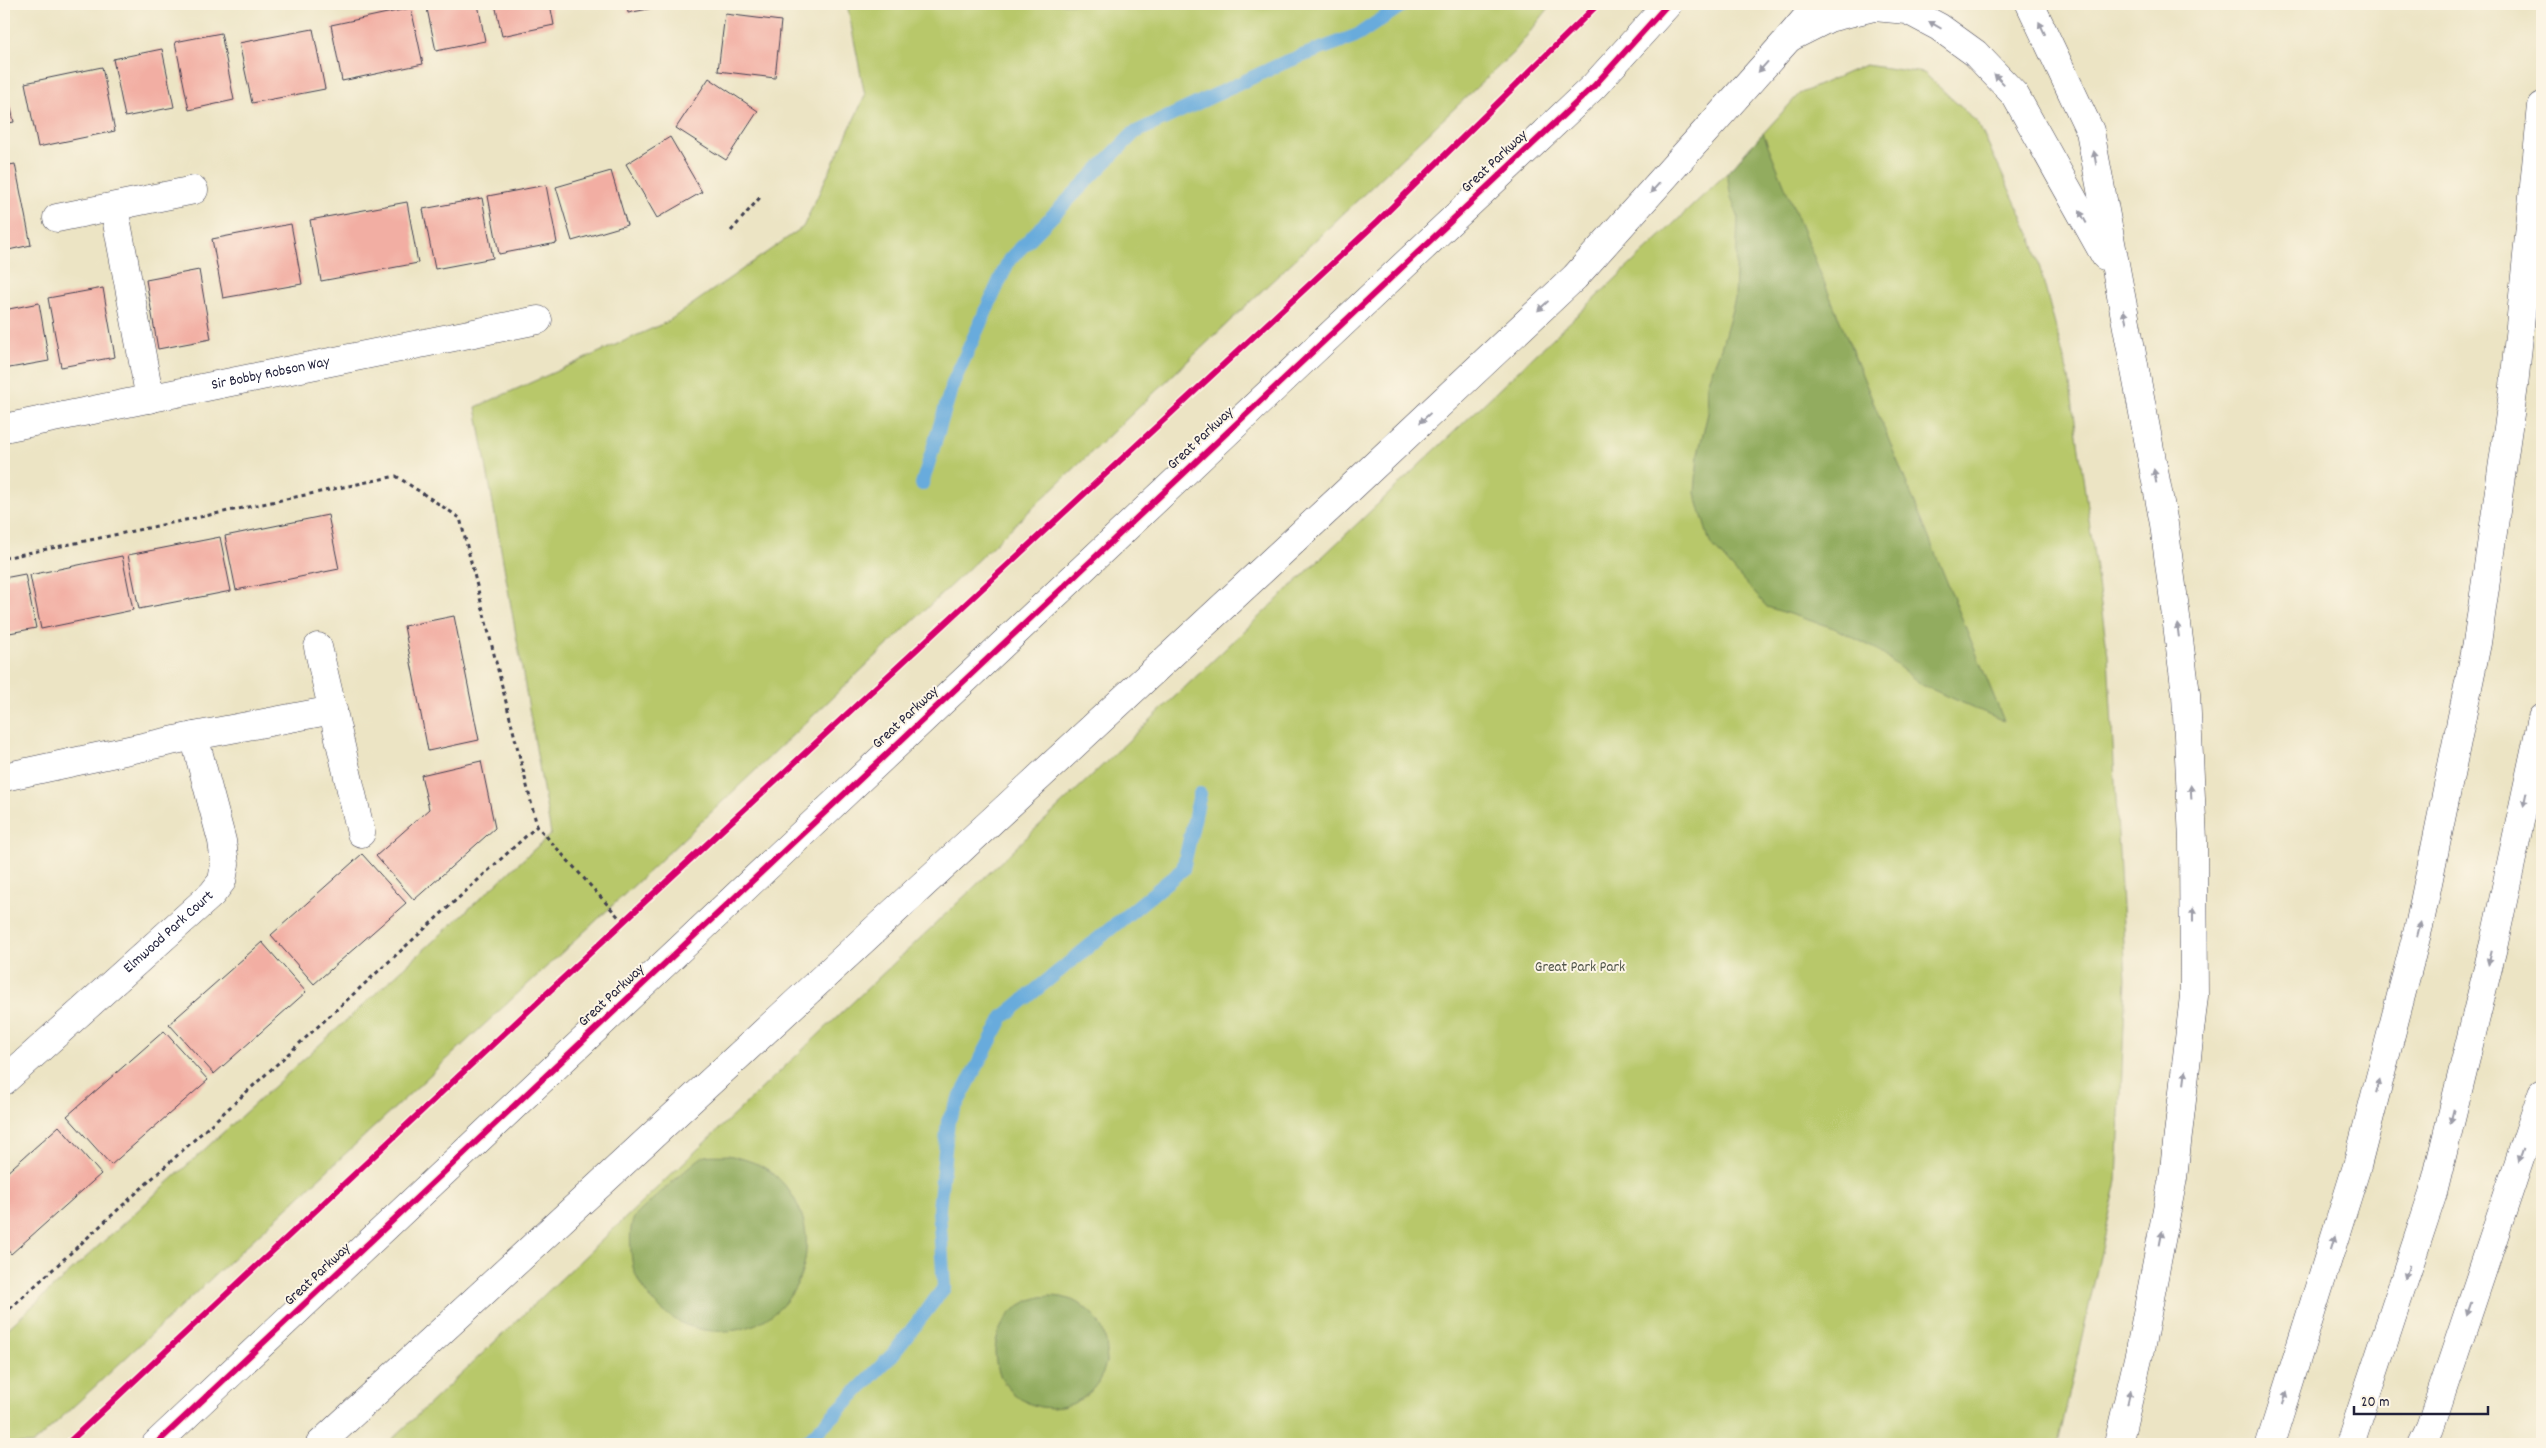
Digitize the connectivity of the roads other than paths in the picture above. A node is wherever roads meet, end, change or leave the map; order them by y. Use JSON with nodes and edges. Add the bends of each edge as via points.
{"nodes":[{"id":1,"x":1668,"y":4,"type":"edge"},
{"id":2,"x":1818,"y":4,"type":"edge"},
{"id":3,"x":2030,"y":4,"type":"edge"},
{"id":4,"x":1790,"y":38,"type":"junction"},
{"id":5,"x":2542,"y":106,"type":"edge"},
{"id":6,"x":194,"y":190,"type":"dead end"},
{"id":7,"x":114,"y":207,"type":"junction"},
{"id":8,"x":57,"y":218,"type":"dead end"},
{"id":9,"x":2116,"y":275,"type":"junction"},
{"id":10,"x":538,"y":320,"type":"dead end"},
{"id":11,"x":150,"y":399,"type":"junction"},
{"id":12,"x":4,"y":428,"type":"edge"},
{"id":13,"x":318,"y":647,"type":"dead end"},
{"id":14,"x":332,"y":710,"type":"junction"},
{"id":15,"x":2542,"y":718,"type":"edge"},
{"id":16,"x":194,"y":736,"type":"junction"},
{"id":17,"x":4,"y":777,"type":"edge"},
{"id":18,"x":361,"y":833,"type":"dead end"},
{"id":19,"x":4,"y":1081,"type":"edge"},
{"id":20,"x":2542,"y":1093,"type":"edge"},
{"id":21,"x":156,"y":1444,"type":"edge"},
{"id":22,"x":320,"y":1444,"type":"edge"},
{"id":23,"x":2118,"y":1444,"type":"edge"},
{"id":24,"x":2270,"y":1444,"type":"edge"},
{"id":25,"x":2350,"y":1444,"type":"edge"},
{"id":26,"x":2422,"y":1444,"type":"edge"}],
"edges":[{"from":1,"to":21,"type":"main road","name":"Great Parkway","via":[[1594,86]]},
{"from":2,"to":4,"type":"main road"},
{"from":9,"to":3,"type":"main road","one_way":true,"via":[[2090,132]]},
{"from":9,"to":4,"type":"main road","one_way":true,"via":[[2015,95],[1975,53],[1939,27],[1907,10],[1874,7],[1829,18]]},
{"from":4,"to":22,"type":"main road","one_way":true,"via":[[1575,277]]},
{"from":24,"to":5,"type":"main road","one_way":true,"via":[[2357,1166],[2420,922],[2476,643],[2514,386]]},
{"from":6,"to":7,"type":"main road"},
{"from":7,"to":8,"type":"main road"},
{"from":7,"to":11,"type":"main road"},
{"from":23,"to":9,"type":"main road","one_way":true,"via":[[2140,1350],[2173,1178],[2194,987],[2193,840],[2186,694],[2164,524]]},
{"from":10,"to":11,"type":"main road","name":"Sir Bobby Robson Way"},
{"from":11,"to":12,"type":"main road","name":"Sir Bobby Robson Way"},
{"from":13,"to":14,"type":"main road"},
{"from":14,"to":16,"type":"main road"},
{"from":14,"to":18,"type":"main road"},
{"from":15,"to":25,"type":"main road","one_way":true,"via":[[2494,943],[2433,1193]]},
{"from":16,"to":17,"type":"main road"},
{"from":16,"to":19,"type":"main road","name":"Elmwood Park Court","via":[[222,842],[225,864],[222,881],[212,894]]},
{"from":20,"to":26,"type":"main road","one_way":true}]}
